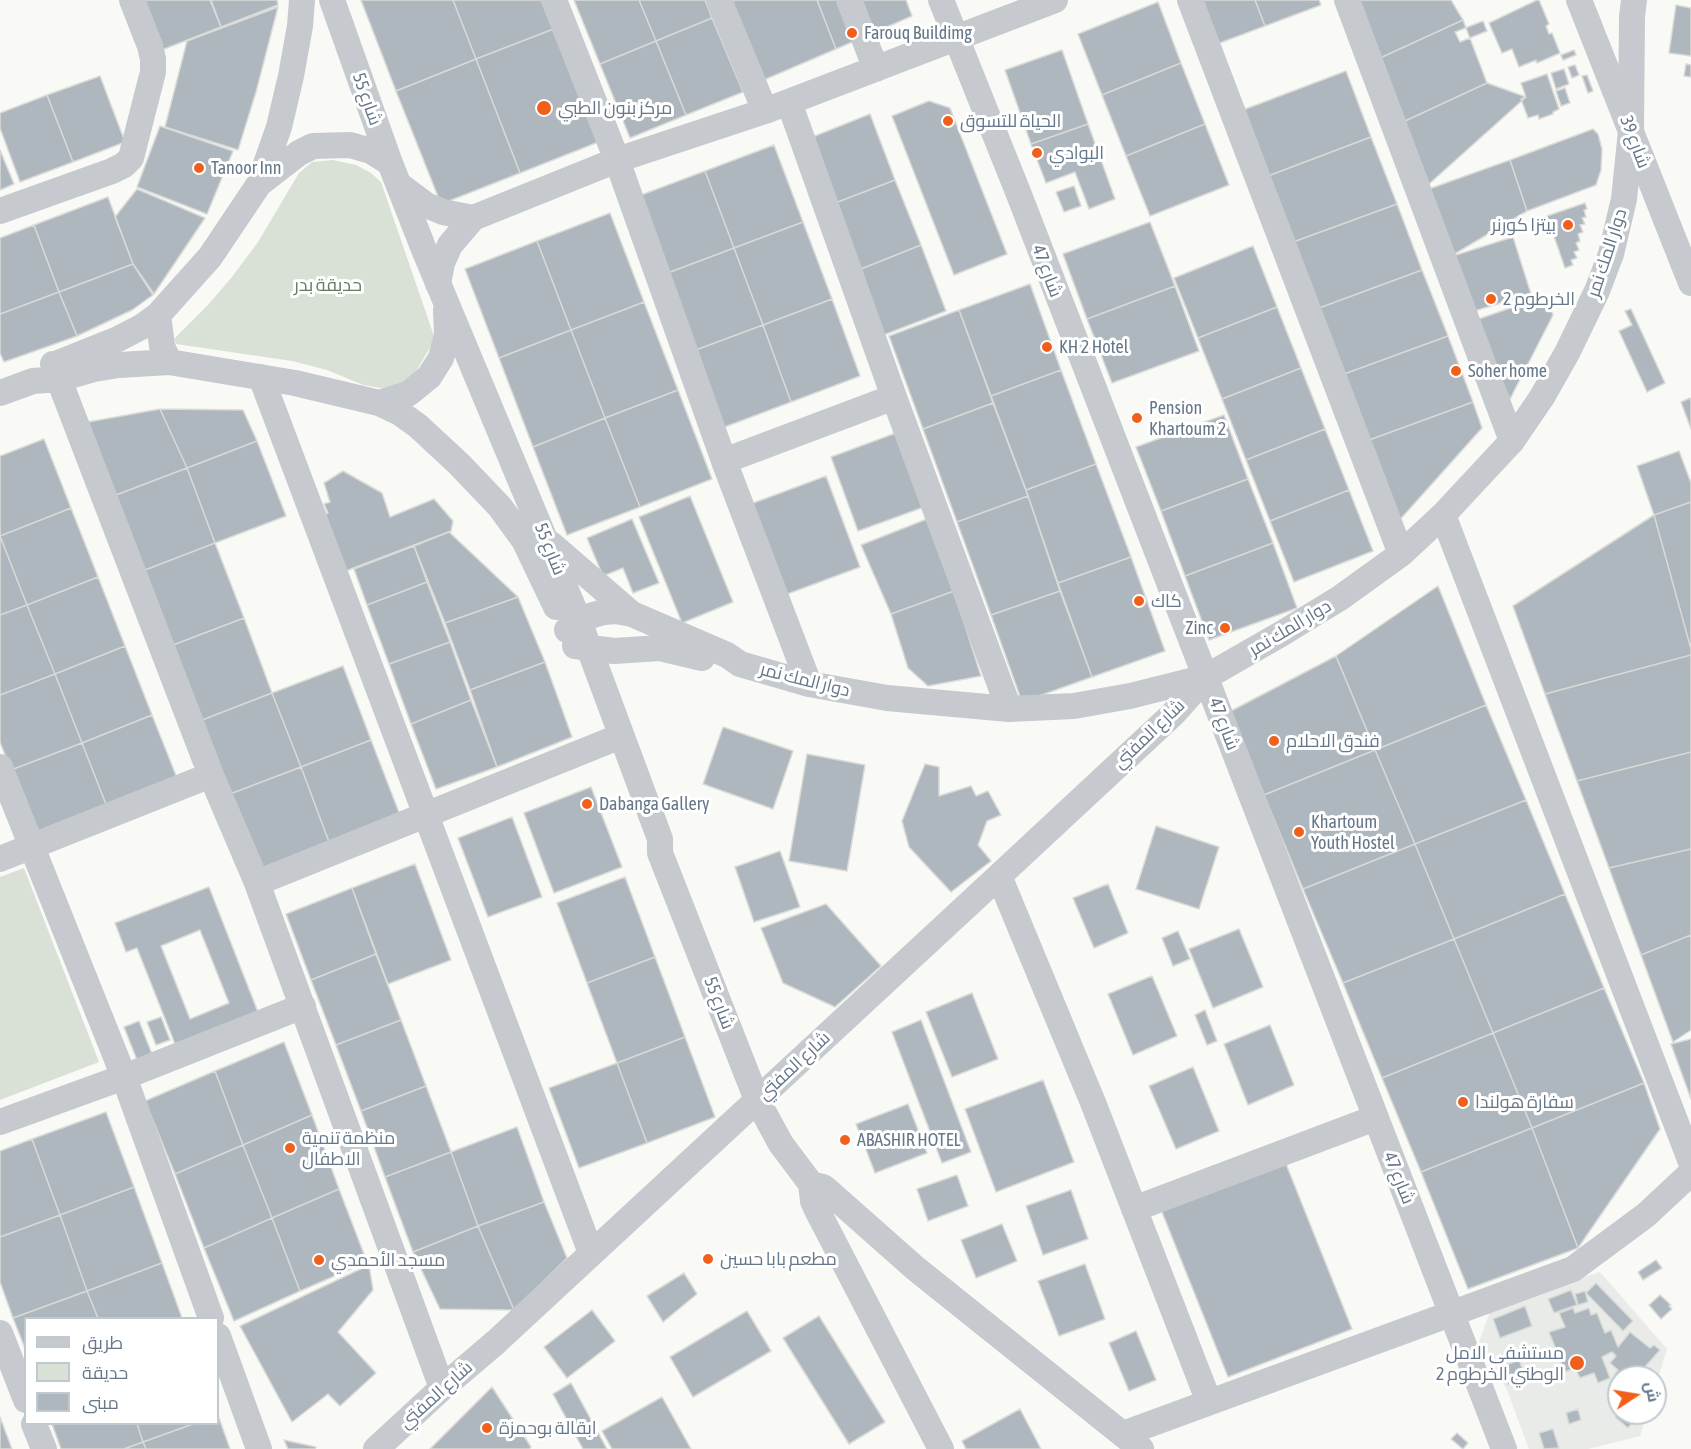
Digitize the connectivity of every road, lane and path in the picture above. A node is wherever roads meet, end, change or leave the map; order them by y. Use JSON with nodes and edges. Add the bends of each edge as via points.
{"nodes":[{"id":1,"x":132,"y":0,"type":"edge"},
{"id":2,"x":302,"y":0,"type":"edge"},
{"id":3,"x":332,"y":0,"type":"edge"},
{"id":4,"x":554,"y":0,"type":"edge"},
{"id":5,"x":719,"y":0,"type":"edge"},
{"id":6,"x":849,"y":0,"type":"edge"},
{"id":7,"x":941,"y":0,"type":"edge"},
{"id":8,"x":1055,"y":0,"type":"edge"},
{"id":9,"x":1190,"y":0,"type":"edge"},
{"id":10,"x":1347,"y":0,"type":"edge"},
{"id":11,"x":1580,"y":0,"type":"edge"},
{"id":12,"x":1634,"y":0,"type":"edge"},
{"id":13,"x":956,"y":38,"type":"junction"},
{"id":14,"x":876,"y":69,"type":"junction"},
{"id":15,"x":789,"y":102,"type":"junction"},
{"id":16,"x":765,"y":111,"type":"junction"},
{"id":17,"x":1631,"y":131,"type":"junction"},
{"id":18,"x":617,"y":160,"type":"junction"},
{"id":19,"x":394,"y":173,"type":"junction"},
{"id":20,"x":259,"y":184,"type":"junction"},
{"id":21,"x":0,"y":211,"type":"edge"},
{"id":22,"x":473,"y":218,"type":"junction"},
{"id":23,"x":1691,"y":283,"type":"edge"},
{"id":24,"x":442,"y":294,"type":"junction"},
{"id":25,"x":158,"y":315,"type":"junction"},
{"id":26,"x":169,"y":362,"type":"junction"},
{"id":27,"x":56,"y":371,"type":"junction"},
{"id":28,"x":261,"y":377,"type":"junction"},
{"id":29,"x":1,"y":388,"type":"edge"},
{"id":30,"x":894,"y":397,"type":"junction"},
{"id":31,"x":379,"y":403,"type":"junction"},
{"id":32,"x":1512,"y":441,"type":"junction"},
{"id":33,"x":724,"y":461,"type":"junction"},
{"id":34,"x":1443,"y":515,"type":"junction"},
{"id":35,"x":546,"y":539,"type":"junction"},
{"id":36,"x":1401,"y":554,"type":"junction"},
{"id":37,"x":632,"y":614,"type":"junction"},
{"id":38,"x":577,"y":636,"type":"junction"},
{"id":39,"x":627,"y":650,"type":"junction"},
{"id":40,"x":740,"y":664,"type":"junction"},
{"id":41,"x":1206,"y":677,"type":"junction"},
{"id":42,"x":809,"y":684,"type":"junction"},
{"id":43,"x":608,"y":701,"type":"junction"},
{"id":44,"x":1009,"y":709,"type":"junction"},
{"id":45,"x":614,"y":739,"type":"junction"},
{"id":46,"x":0,"y":766,"type":"edge"},
{"id":47,"x":211,"y":775,"type":"junction"},
{"id":48,"x":427,"y":815,"type":"junction"},
{"id":49,"x":32,"y":847,"type":"junction"},
{"id":50,"x":0,"y":859,"type":"edge"},
{"id":51,"x":999,"y":876,"type":"junction"},
{"id":52,"x":257,"y":883,"type":"junction"},
{"id":53,"x":303,"y":1006,"type":"junction"},
{"id":54,"x":124,"y":1077,"type":"junction"},
{"id":55,"x":757,"y":1101,"type":"junction"},
{"id":56,"x":1375,"y":1118,"type":"junction"},
{"id":57,"x":0,"y":1122,"type":"edge"},
{"id":58,"x":1691,"y":1162,"type":"edge"},
{"id":59,"x":1691,"y":1173,"type":"edge"},
{"id":60,"x":820,"y":1196,"type":"junction"},
{"id":61,"x":1134,"y":1209,"type":"junction"},
{"id":62,"x":591,"y":1253,"type":"junction"},
{"id":63,"x":1452,"y":1312,"type":"junction"},
{"id":64,"x":211,"y":1317,"type":"edge"},
{"id":65,"x":0,"y":1333,"type":"edge"},
{"id":66,"x":219,"y":1339,"type":"edge"},
{"id":67,"x":442,"y":1388,"type":"junction"},
{"id":68,"x":24,"y":1395,"type":"edge"},
{"id":69,"x":1209,"y":1402,"type":"junction"},
{"id":70,"x":34,"y":1425,"type":"edge"},
{"id":71,"x":1132,"y":1442,"type":"edge"},
{"id":72,"x":44,"y":1449,"type":"edge"},
{"id":73,"x":259,"y":1449,"type":"edge"},
{"id":74,"x":376,"y":1449,"type":"edge"},
{"id":75,"x":941,"y":1449,"type":"edge"},
{"id":76,"x":1504,"y":1449,"type":"edge"}],
"edges":[{"from":1,"to":21,"type":"street","via":[[150,46],[153,72],[131,158],[112,171]]},
{"from":2,"to":20,"type":"street","via":[[284,106]]},
{"from":3,"to":19,"type":"street","name":"شارع 55"},
{"from":4,"to":18,"type":"street"},
{"from":5,"to":16,"type":"street"},
{"from":6,"to":14,"type":"street"},
{"from":7,"to":13,"type":"street","name":"شارع 47"},
{"from":8,"to":13,"type":"street"},
{"from":9,"to":36,"type":"street"},
{"from":10,"to":32,"type":"street"},
{"from":11,"to":17,"type":"street","name":"شارع 39"},
{"from":12,"to":17,"type":"street","name":"دوار المك نمر"},
{"from":13,"to":14,"type":"street"},
{"from":13,"to":41,"type":"street","name":"شارع 47"},
{"from":14,"to":15,"type":"street"},
{"from":15,"to":16,"type":"street"},
{"from":15,"to":30,"type":"street"},
{"from":16,"to":18,"type":"street"},
{"from":17,"to":23,"type":"street","name":"شارع 39"},
{"from":17,"to":32,"type":"street","name":"دوار المك نمر","via":[[1624,199],[1611,254],[1597,291],[1552,379]]},
{"from":18,"to":22,"type":"street"},
{"from":18,"to":33,"type":"street"},
{"from":19,"to":20,"type":"street","via":[[371,152],[350,145],[313,146]]},
{"from":19,"to":22,"type":"street","via":[[426,205]]},
{"from":19,"to":24,"type":"street","name":"شارع 55"},
{"from":20,"to":25,"type":"street","via":[[210,257]]},
{"from":22,"to":24,"type":"street","via":[[450,245],[442,263]]},
{"from":24,"to":31,"type":"street","via":[[447,335],[433,372],[408,394]]},
{"from":24,"to":35,"type":"street","name":"شارع 55"},
{"from":25,"to":26,"type":"street","via":[[162,346]]},
{"from":25,"to":27,"type":"street"},
{"from":26,"to":27,"type":"street"},
{"from":26,"to":28,"type":"street"},
{"from":27,"to":29,"type":"street"},
{"from":27,"to":47,"type":"street"},
{"from":28,"to":31,"type":"street"},
{"from":28,"to":48,"type":"street"},
{"from":30,"to":33,"type":"street"},
{"from":30,"to":44,"type":"street"},
{"from":31,"to":38,"type":"street","via":[[418,426],[500,507],[524,540]]},
{"from":32,"to":34,"type":"street","name":"دوار المك نمر"},
{"from":33,"to":42,"type":"street"},
{"from":34,"to":36,"type":"street","name":"دوار المك نمر"},
{"from":34,"to":58,"type":"street"},
{"from":35,"to":37,"type":"street"},
{"from":35,"to":38,"type":"street","name":"شارع 55"},
{"from":36,"to":41,"type":"street","name":"دوار المك نمر","via":[[1340,598]]},
{"from":37,"to":38,"type":"street","name":"دوار المك نمر","via":[[604,612]]},
{"from":37,"to":40,"type":"street","name":"دوار المك نمر"},
{"from":38,"to":39,"type":"street","via":[[614,651]]},
{"from":38,"to":43,"type":"street","name":"شارع 55"},
{"from":38,"to":45,"type":"street"},
{"from":39,"to":40,"type":"street","via":[[660,648],[724,664]]},
{"from":39,"to":43,"type":"street","via":[[611,673]]},
{"from":40,"to":42,"type":"street","name":"دوار المك نمر"},
{"from":41,"to":44,"type":"street","name":"دوار المك نمر","via":[[1074,706]]},
{"from":41,"to":51,"type":"street","name":"شارع المفتي","via":[[1173,714]]},
{"from":41,"to":56,"type":"street","name":"شارع 47"},
{"from":42,"to":44,"type":"street","name":"دوار المك نمر","via":[[887,698]]},
{"from":43,"to":45,"type":"street","name":"شارع 55"},
{"from":45,"to":48,"type":"street"},
{"from":45,"to":55,"type":"street","name":"شارع 55","via":[[660,838],[660,853]]},
{"from":46,"to":49,"type":"street"},
{"from":47,"to":49,"type":"street"},
{"from":47,"to":52,"type":"street"},
{"from":48,"to":52,"type":"street"},
{"from":48,"to":62,"type":"street"},
{"from":49,"to":50,"type":"street"},
{"from":49,"to":54,"type":"street"},
{"from":51,"to":55,"type":"street","name":"شارع المفتي"},
{"from":51,"to":61,"type":"street"},
{"from":52,"to":53,"type":"street"},
{"from":53,"to":54,"type":"street"},
{"from":53,"to":67,"type":"street"},
{"from":54,"to":57,"type":"street"},
{"from":54,"to":64,"type":"street"},
{"from":55,"to":60,"type":"street","name":"شارع 55"},
{"from":55,"to":62,"type":"street","name":"شارع المفتي"},
{"from":56,"to":61,"type":"street"},
{"from":56,"to":63,"type":"street","name":"شارع 47"},
{"from":59,"to":63,"type":"street","via":[[1646,1215],[1573,1269]]},
{"from":60,"to":71,"type":"street"},
{"from":60,"to":75,"type":"street"},
{"from":61,"to":69,"type":"street"},
{"from":62,"to":67,"type":"street","name":"شارع المفتي"},
{"from":63,"to":69,"type":"street"},
{"from":63,"to":76,"type":"street","name":"شارع 47"},
{"from":65,"to":68,"type":"street"},
{"from":66,"to":73,"type":"street"},
{"from":67,"to":74,"type":"street","name":"شارع المفتي"},
{"from":69,"to":71,"type":"street"},
{"from":70,"to":72,"type":"street"}]}
